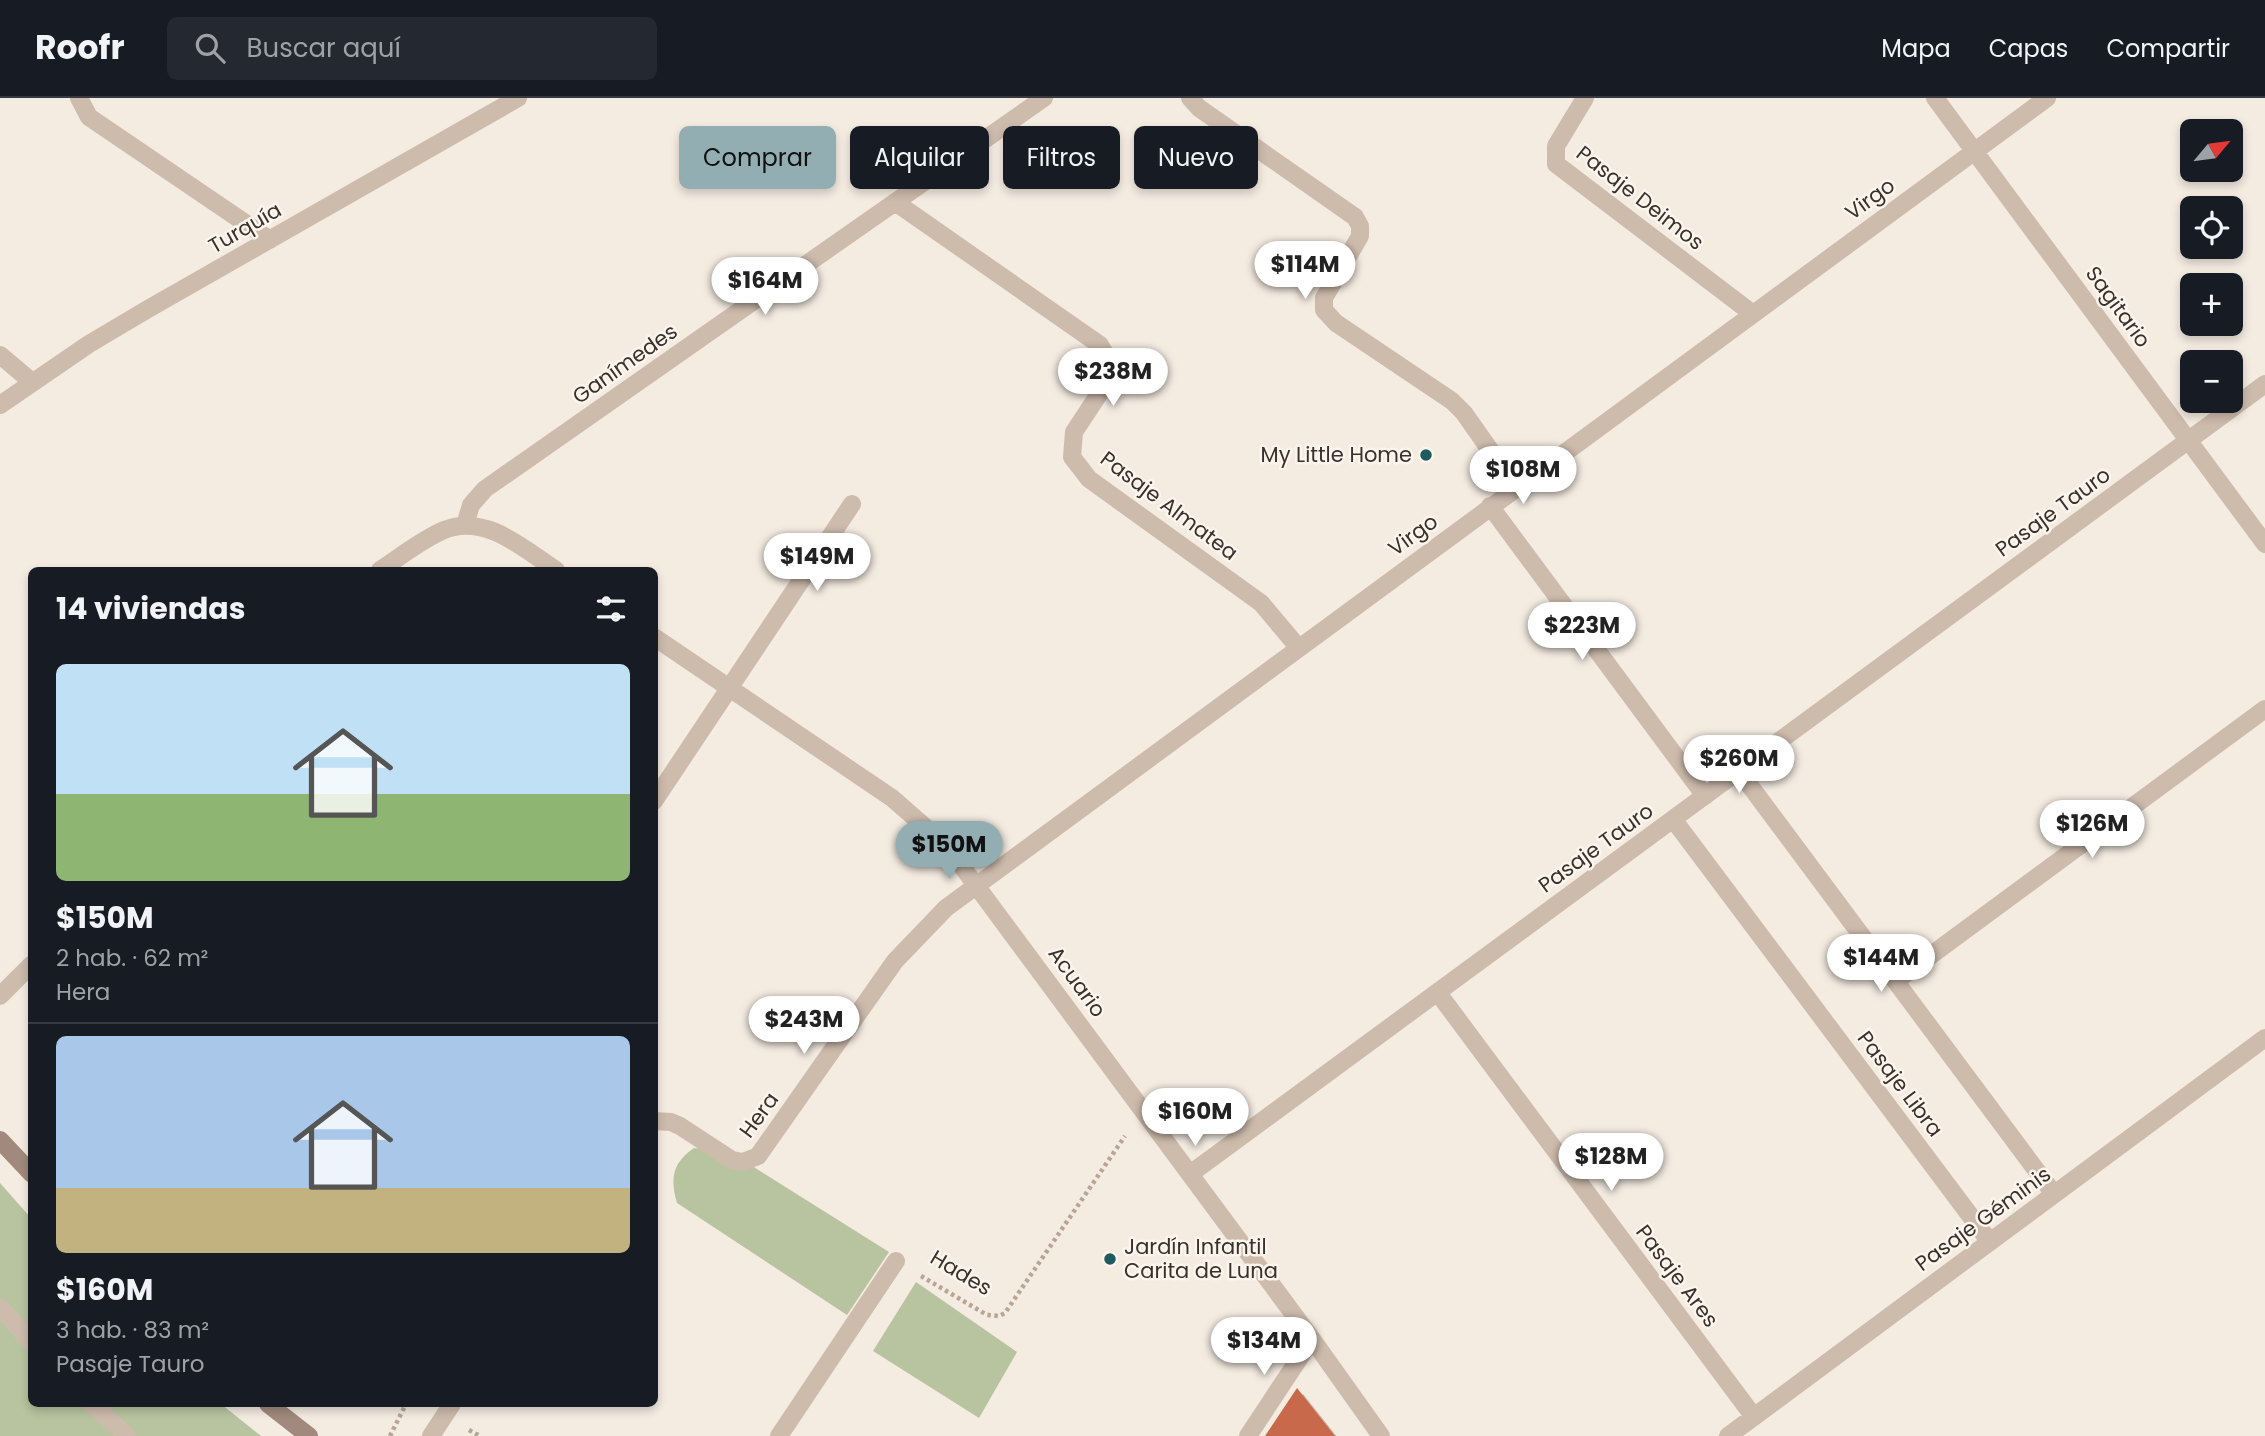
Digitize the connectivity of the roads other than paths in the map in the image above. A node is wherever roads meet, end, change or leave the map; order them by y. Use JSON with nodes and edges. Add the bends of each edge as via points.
{"nodes":[{"id":1,"x":79,"y":98,"type":"edge"},
{"id":2,"x":1044,"y":98,"type":"edge"},
{"id":3,"x":1189,"y":98,"type":"edge"},
{"id":4,"x":1585,"y":98,"type":"edge"},
{"id":5,"x":1935,"y":98,"type":"edge"},
{"id":6,"x":2047,"y":98,"type":"edge"},
{"id":7,"x":506,"y":101,"type":"edge"},
{"id":8,"x":1974,"y":151,"type":"junction"},
{"id":9,"x":895,"y":202,"type":"junction"},
{"id":10,"x":270,"y":240,"type":"junction"},
{"id":11,"x":1753,"y":314,"type":"junction"},
{"id":12,"x":0,"y":355,"type":"edge"},
{"id":13,"x":32,"y":382,"type":"junction"},
{"id":14,"x":2265,"y":384,"type":"edge"},
{"id":15,"x":0,"y":405,"type":"edge"},
{"id":16,"x":2188,"y":440,"type":"junction"},
{"id":17,"x":1516,"y":487,"type":"junction"},
{"id":18,"x":852,"y":504,"type":"dead end"},
{"id":19,"x":1490,"y":506,"type":"junction"},
{"id":20,"x":466,"y":525,"type":"junction"},
{"id":21,"x":2265,"y":544,"type":"edge"},
{"id":22,"x":384,"y":567,"type":"edge"},
{"id":23,"x":552,"y":567,"type":"edge"},
{"id":24,"x":658,"y":641,"type":"edge"},
{"id":25,"x":1298,"y":647,"type":"junction"},
{"id":26,"x":730,"y":688,"type":"junction"},
{"id":27,"x":2265,"y":709,"type":"edge"},
{"id":28,"x":1740,"y":771,"type":"junction"},
{"id":29,"x":658,"y":795,"type":"edge"},
{"id":30,"x":1704,"y":796,"type":"junction"},
{"id":31,"x":1673,"y":819,"type":"junction"},
{"id":32,"x":976,"y":884,"type":"junction"},
{"id":33,"x":28,"y":968,"type":"edge"},
{"id":34,"x":1896,"y":981,"type":"junction"},
{"id":35,"x":1438,"y":993,"type":"junction"},
{"id":36,"x":0,"y":996,"type":"edge"},
{"id":37,"x":2265,"y":1038,"type":"edge"},
{"id":38,"x":658,"y":1121,"type":"edge"},
{"id":39,"x":0,"y":1140,"type":"edge"},
{"id":40,"x":28,"y":1170,"type":"edge"},
{"id":41,"x":1190,"y":1174,"type":"junction"},
{"id":42,"x":2054,"y":1194,"type":"junction"},
{"id":43,"x":1990,"y":1242,"type":"junction"},
{"id":44,"x":896,"y":1261,"type":"road end"},
{"id":45,"x":0,"y":1307,"type":"edge"},
{"id":46,"x":28,"y":1338,"type":"edge"},
{"id":47,"x":1312,"y":1339,"type":"junction"},
{"id":48,"x":95,"y":1407,"type":"edge"},
{"id":49,"x":272,"y":1407,"type":"edge"},
{"id":50,"x":450,"y":1407,"type":"edge"},
{"id":51,"x":1754,"y":1417,"type":"junction"},
{"id":52,"x":1379,"y":1435,"type":"edge"},
{"id":53,"x":127,"y":1436,"type":"edge"},
{"id":54,"x":309,"y":1436,"type":"edge"},
{"id":55,"x":431,"y":1436,"type":"edge"},
{"id":56,"x":779,"y":1436,"type":"edge"},
{"id":57,"x":1248,"y":1436,"type":"edge"},
{"id":58,"x":1728,"y":1436,"type":"edge"}],
"edges":[{"from":1,"to":10,"type":"street","via":[[89,117]]},
{"from":2,"to":9,"type":"street","name":"Ganímedes"},
{"from":3,"to":17,"type":"street","via":[[1355,217],[1360,236],[1324,298],[1324,310],[1336,323],[1452,401]]},
{"from":4,"to":11,"type":"street","name":"Pasaje Deimos","via":[[1556,145],[1556,164]]},
{"from":5,"to":8,"type":"street","name":"Sagitario"},
{"from":6,"to":8,"type":"street","name":"Virgo"},
{"from":7,"to":10,"type":"street","name":"Turquía"},
{"from":8,"to":11,"type":"street","name":"Virgo"},
{"from":8,"to":16,"type":"street","name":"Sagitario"},
{"from":9,"to":20,"type":"street","name":"Ganímedes","via":[[485,489],[471,505]]},
{"from":9,"to":25,"type":"street","name":"Pasaje Almatea","via":[[1100,345],[1110,362],[1108,379],[1074,432],[1072,457],[1089,479],[1261,603]]},
{"from":10,"to":13,"type":"street","name":"Turquía"},
{"from":11,"to":17,"type":"street","name":"Virgo"},
{"from":12,"to":13,"type":"street"},
{"from":13,"to":15,"type":"street","name":"Turquía"},
{"from":14,"to":16,"type":"street","name":"Pasaje Tauro"},
{"from":16,"to":21,"type":"street","name":"Sagitario"},
{"from":16,"to":28,"type":"street","name":"Pasaje Tauro"},
{"from":17,"to":19,"type":"street","name":"Virgo"},
{"from":18,"to":26,"type":"street"},
{"from":19,"to":25,"type":"street","name":"Virgo"},
{"from":19,"to":30,"type":"street"},
{"from":20,"to":22,"type":"street","via":[[430,536]]},
{"from":20,"to":23,"type":"street","via":[[508,538]]},
{"from":24,"to":26,"type":"street","name":"Acuario"},
{"from":25,"to":32,"type":"street","name":"Virgo"},
{"from":26,"to":29,"type":"street"},
{"from":26,"to":32,"type":"street","name":"Acuario","via":[[892,798],[939,839]]},
{"from":27,"to":34,"type":"street"},
{"from":28,"to":30,"type":"street","name":"Pasaje Tauro"},
{"from":28,"to":34,"type":"street"},
{"from":30,"to":31,"type":"street","name":"Pasaje Tauro"},
{"from":31,"to":35,"type":"street","name":"Pasaje Tauro"},
{"from":31,"to":43,"type":"street","name":"Pasaje Libra"},
{"from":32,"to":38,"type":"street","name":"Hera","via":[[895,961],[758,1156],[743,1162],[732,1160],[680,1126]]},
{"from":32,"to":41,"type":"street","name":"Acuario"},
{"from":33,"to":36,"type":"street"},
{"from":34,"to":42,"type":"street"},
{"from":35,"to":41,"type":"street","name":"Pasaje Tauro"},
{"from":35,"to":51,"type":"street","name":"Pasaje Ares"},
{"from":37,"to":42,"type":"street","name":"Pasaje Géminis"},
{"from":39,"to":40,"type":"main road"},
{"from":41,"to":47,"type":"street","name":"Acuario"},
{"from":42,"to":43,"type":"street","name":"Pasaje Géminis"},
{"from":43,"to":51,"type":"street","name":"Pasaje Géminis"},
{"from":44,"to":56,"type":"street","name":"Hades"},
{"from":45,"to":46,"type":"street"},
{"from":47,"to":52,"type":"street","name":"Acuario"},
{"from":47,"to":57,"type":"street"},
{"from":48,"to":53,"type":"street"},
{"from":49,"to":54,"type":"main road"},
{"from":50,"to":55,"type":"street"},
{"from":51,"to":58,"type":"street","name":"Pasaje Géminis"}]}
